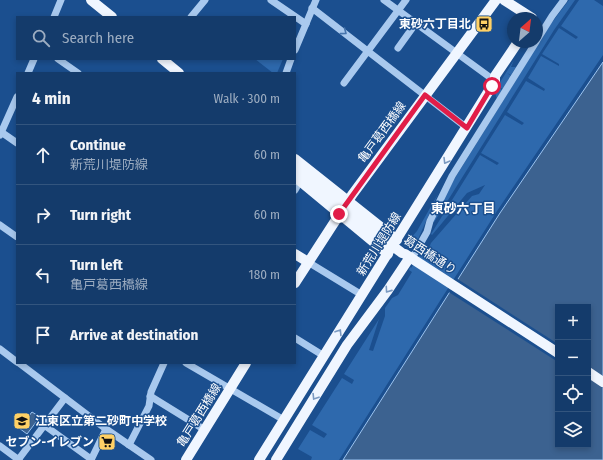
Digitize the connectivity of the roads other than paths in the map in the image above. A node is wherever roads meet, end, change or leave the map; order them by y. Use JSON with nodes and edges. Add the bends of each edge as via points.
{"nodes":[{"id":1,"x":61,"y":0,"type":"edge"},
{"id":2,"x":91,"y":0,"type":"edge"},
{"id":3,"x":205,"y":0,"type":"edge"},
{"id":4,"x":271,"y":0,"type":"edge"},
{"id":5,"x":316,"y":0,"type":"edge"},
{"id":6,"x":384,"y":0,"type":"edge"},
{"id":7,"x":406,"y":0,"type":"edge"},
{"id":8,"x":496,"y":0,"type":"edge"},
{"id":9,"x":504,"y":0,"type":"edge"},
{"id":10,"x":564,"y":0,"type":"edge"},
{"id":11,"x":312,"y":8,"type":"junction"},
{"id":12,"x":398,"y":10,"type":"junction"},
{"id":13,"x":523,"y":12,"type":"edge"},
{"id":14,"x":54,"y":16,"type":"edge"},
{"id":15,"x":111,"y":16,"type":"edge"},
{"id":16,"x":191,"y":16,"type":"edge"},
{"id":17,"x":294,"y":16,"type":"edge"},
{"id":18,"x":296,"y":17,"type":"edge"},
{"id":19,"x":416,"y":23,"type":"junction"},
{"id":20,"x":306,"y":24,"type":"junction"},
{"id":21,"x":543,"y":30,"type":"edge"},
{"id":22,"x":296,"y":48,"type":"edge"},
{"id":23,"x":398,"y":48,"type":"dead end"},
{"id":24,"x":514,"y":48,"type":"edge"},
{"id":25,"x":532,"y":48,"type":"edge"},
{"id":26,"x":368,"y":51,"type":"junction"},
{"id":27,"x":457,"y":53,"type":"junction"},
{"id":28,"x":34,"y":60,"type":"edge"},
{"id":29,"x":59,"y":60,"type":"edge"},
{"id":30,"x":165,"y":60,"type":"edge"},
{"id":31,"x":291,"y":60,"type":"edge"},
{"id":32,"x":28,"y":72,"type":"edge"},
{"id":33,"x":77,"y":72,"type":"edge"},
{"id":34,"x":178,"y":72,"type":"edge"},
{"id":35,"x":286,"y":72,"type":"edge"},
{"id":36,"x":495,"y":81,"type":"junction"},
{"id":37,"x":344,"y":83,"type":"dead end"},
{"id":38,"x":425,"y":95,"type":"junction"},
{"id":39,"x":16,"y":99,"type":"edge"},
{"id":40,"x":467,"y":128,"type":"junction"},
{"id":41,"x":1,"y":134,"type":"edge"},
{"id":42,"x":16,"y":142,"type":"edge"},
{"id":43,"x":296,"y":160,"type":"edge"},
{"id":44,"x":296,"y":169,"type":"edge"},
{"id":45,"x":297,"y":183,"type":"edge"},
{"id":46,"x":348,"y":201,"type":"junction"},
{"id":47,"x":339,"y":214,"type":"junction"},
{"id":48,"x":0,"y":225,"type":"edge"},
{"id":49,"x":16,"y":236,"type":"edge"},
{"id":50,"x":397,"y":240,"type":"junction"},
{"id":51,"x":388,"y":254,"type":"junction"},
{"id":52,"x":296,"y":255,"type":"edge"},
{"id":53,"x":411,"y":256,"type":"junction"},
{"id":54,"x":308,"y":262,"type":"junction"},
{"id":55,"x":296,"y":282,"type":"edge"},
{"id":56,"x":362,"y":295,"type":"junction"},
{"id":57,"x":296,"y":339,"type":"edge"},
{"id":58,"x":0,"y":349,"type":"edge"},
{"id":59,"x":555,"y":351,"type":"edge"},
{"id":60,"x":324,"y":356,"type":"junction"},
{"id":61,"x":16,"y":361,"type":"edge"},
{"id":62,"x":21,"y":364,"type":"edge"},
{"id":63,"x":164,"y":364,"type":"edge"},
{"id":64,"x":188,"y":364,"type":"edge"},
{"id":65,"x":245,"y":364,"type":"edge"},
{"id":66,"x":591,"y":374,"type":"edge"},
{"id":67,"x":603,"y":382,"type":"edge"},
{"id":68,"x":230,"y":389,"type":"junction"},
{"id":69,"x":150,"y":396,"type":"junction"},
{"id":70,"x":65,"y":398,"type":"junction"},
{"id":71,"x":284,"y":420,"type":"junction"},
{"id":72,"x":44,"y":426,"type":"junction"},
{"id":73,"x":106,"y":429,"type":"junction"},
{"id":74,"x":205,"y":430,"type":"junction"},
{"id":75,"x":129,"y":445,"type":"junction"},
{"id":76,"x":1,"y":449,"type":"edge"},
{"id":77,"x":19,"y":460,"type":"edge"},
{"id":78,"x":91,"y":460,"type":"edge"},
{"id":79,"x":151,"y":460,"type":"edge"},
{"id":80,"x":186,"y":460,"type":"edge"},
{"id":81,"x":259,"y":460,"type":"edge"},
{"id":82,"x":276,"y":460,"type":"edge"}],
"edges":[{"from":1,"to":14,"type":"street"},
{"from":2,"to":15,"type":"main road"},
{"from":3,"to":16,"type":"street"},
{"from":4,"to":17,"type":"street"},
{"from":5,"to":11,"type":"street"},
{"from":6,"to":12,"type":"street"},
{"from":7,"to":12,"type":"street"},
{"from":8,"to":27,"type":"main road","name":"亀戸葛西橋線"},
{"from":9,"to":13,"type":"main road"},
{"from":10,"to":21,"type":"street"},
{"from":11,"to":20,"type":"street"},
{"from":11,"to":26,"type":"street","one_way":true},
{"from":12,"to":19,"type":"street"},
{"from":12,"to":26,"type":"street"},
{"from":18,"to":20,"type":"street"},
{"from":19,"to":23,"type":"street"},
{"from":19,"to":27,"type":"street"},
{"from":20,"to":22,"type":"street"},
{"from":24,"to":36,"type":"main road","name":"新荒川堤防線"},
{"from":25,"to":53,"type":"street","via":[[452,176],[427,232]]},
{"from":26,"to":37,"type":"street"},
{"from":26,"to":38,"type":"street"},
{"from":27,"to":36,"type":"street"},
{"from":27,"to":38,"type":"main road","name":"亀戸葛西橋線"},
{"from":28,"to":32,"type":"street"},
{"from":29,"to":33,"type":"street"},
{"from":30,"to":34,"type":"main road"},
{"from":31,"to":35,"type":"street"},
{"from":36,"to":40,"type":"main road","name":"新荒川堤防線"},
{"from":38,"to":40,"type":"street"},
{"from":38,"to":46,"type":"main road","name":"亀戸葛西橋線"},
{"from":39,"to":41,"type":"street"},
{"from":40,"to":50,"type":"main road","name":"新荒川堤防線","one_way":true},
{"from":41,"to":42,"type":"street"},
{"from":43,"to":46,"type":"main road"},
{"from":44,"to":53,"type":"main road","name":"葛西橋通り","bridge":true,"via":[[391,246]]},
{"from":45,"to":47,"type":"main road"},
{"from":46,"to":47,"type":"main road","name":"亀戸葛西橋線"},
{"from":46,"to":50,"type":"main road"},
{"from":47,"to":51,"type":"main road"},
{"from":47,"to":54,"type":"main road","name":"亀戸葛西橋線"},
{"from":48,"to":49,"type":"street"},
{"from":50,"to":51,"type":"main road","name":"新荒川堤防線"},
{"from":51,"to":56,"type":"main road","name":"新荒川堤防線"},
{"from":52,"to":54,"type":"main road"},
{"from":53,"to":59,"type":"main road","name":"葛西橋通り"},
{"from":53,"to":82,"type":"main road","one_way":true,"via":[[347,345]]},
{"from":54,"to":55,"type":"main road","name":"亀戸葛西橋線"},
{"from":54,"to":56,"type":"street"},
{"from":60,"to":56,"type":"main road","name":"新荒川堤防線","one_way":true},
{"from":57,"to":60,"type":"street"},
{"from":58,"to":61,"type":"street"},
{"from":60,"to":71,"type":"main road","name":"新荒川堤防線"},
{"from":62,"to":70,"type":"street"},
{"from":63,"to":69,"type":"street"},
{"from":64,"to":68,"type":"street"},
{"from":65,"to":68,"type":"main road","name":"亀戸葛西橋線"},
{"from":66,"to":67,"type":"main road"},
{"from":68,"to":71,"type":"street"},
{"from":68,"to":74,"type":"main road","name":"亀戸葛西橋線"},
{"from":69,"to":74,"type":"street"},
{"from":69,"to":75,"type":"street","via":[[149,406]]},
{"from":70,"to":72,"type":"street"},
{"from":70,"to":73,"type":"street"},
{"from":71,"to":81,"type":"main road","name":"新荒川堤防線"},
{"from":72,"to":77,"type":"street"},
{"from":72,"to":78,"type":"street"},
{"from":73,"to":75,"type":"street"},
{"from":73,"to":78,"type":"street"},
{"from":74,"to":80,"type":"main road","name":"亀戸葛西橋線"},
{"from":75,"to":79,"type":"street"},
{"from":76,"to":77,"type":"street"}]}
